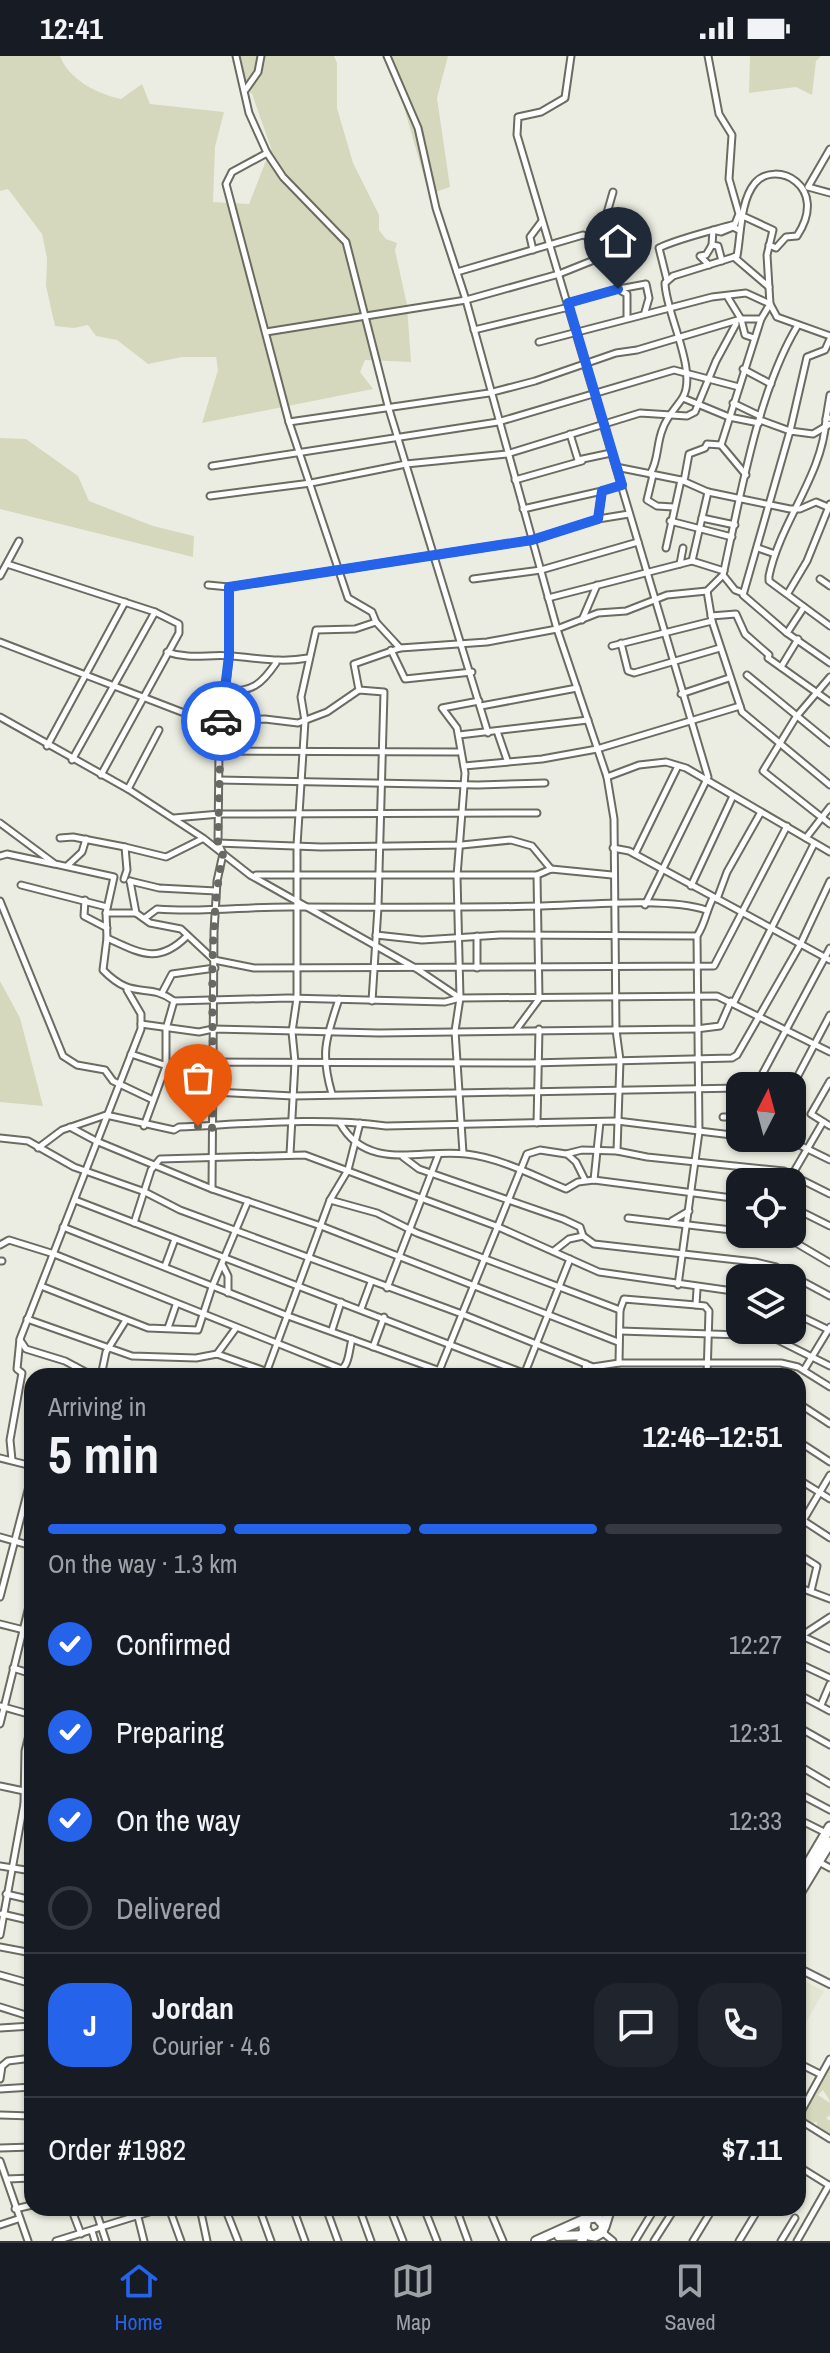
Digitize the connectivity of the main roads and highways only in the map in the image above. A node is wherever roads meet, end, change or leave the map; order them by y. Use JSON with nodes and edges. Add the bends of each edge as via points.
{"nodes":[{"id":1,"x":829,"y":1834,"type":"edge"},
{"id":2,"x":813,"y":1862,"type":"junction"},
{"id":3,"x":806,"y":1871,"type":"edge"},
{"id":4,"x":806,"y":1877,"type":"edge"},
{"id":5,"x":593,"y":2226,"type":"edge"},
{"id":6,"x":536,"y":2241,"type":"edge"},
{"id":7,"x":543,"y":2241,"type":"edge"}],
"edges":[{"from":1,"to":2,"type":"highway"},
{"from":2,"to":3,"type":"highway"},
{"from":2,"to":4,"type":"highway"},
{"from":5,"to":6,"type":"main road"},
{"from":5,"to":7,"type":"main road"}]}
